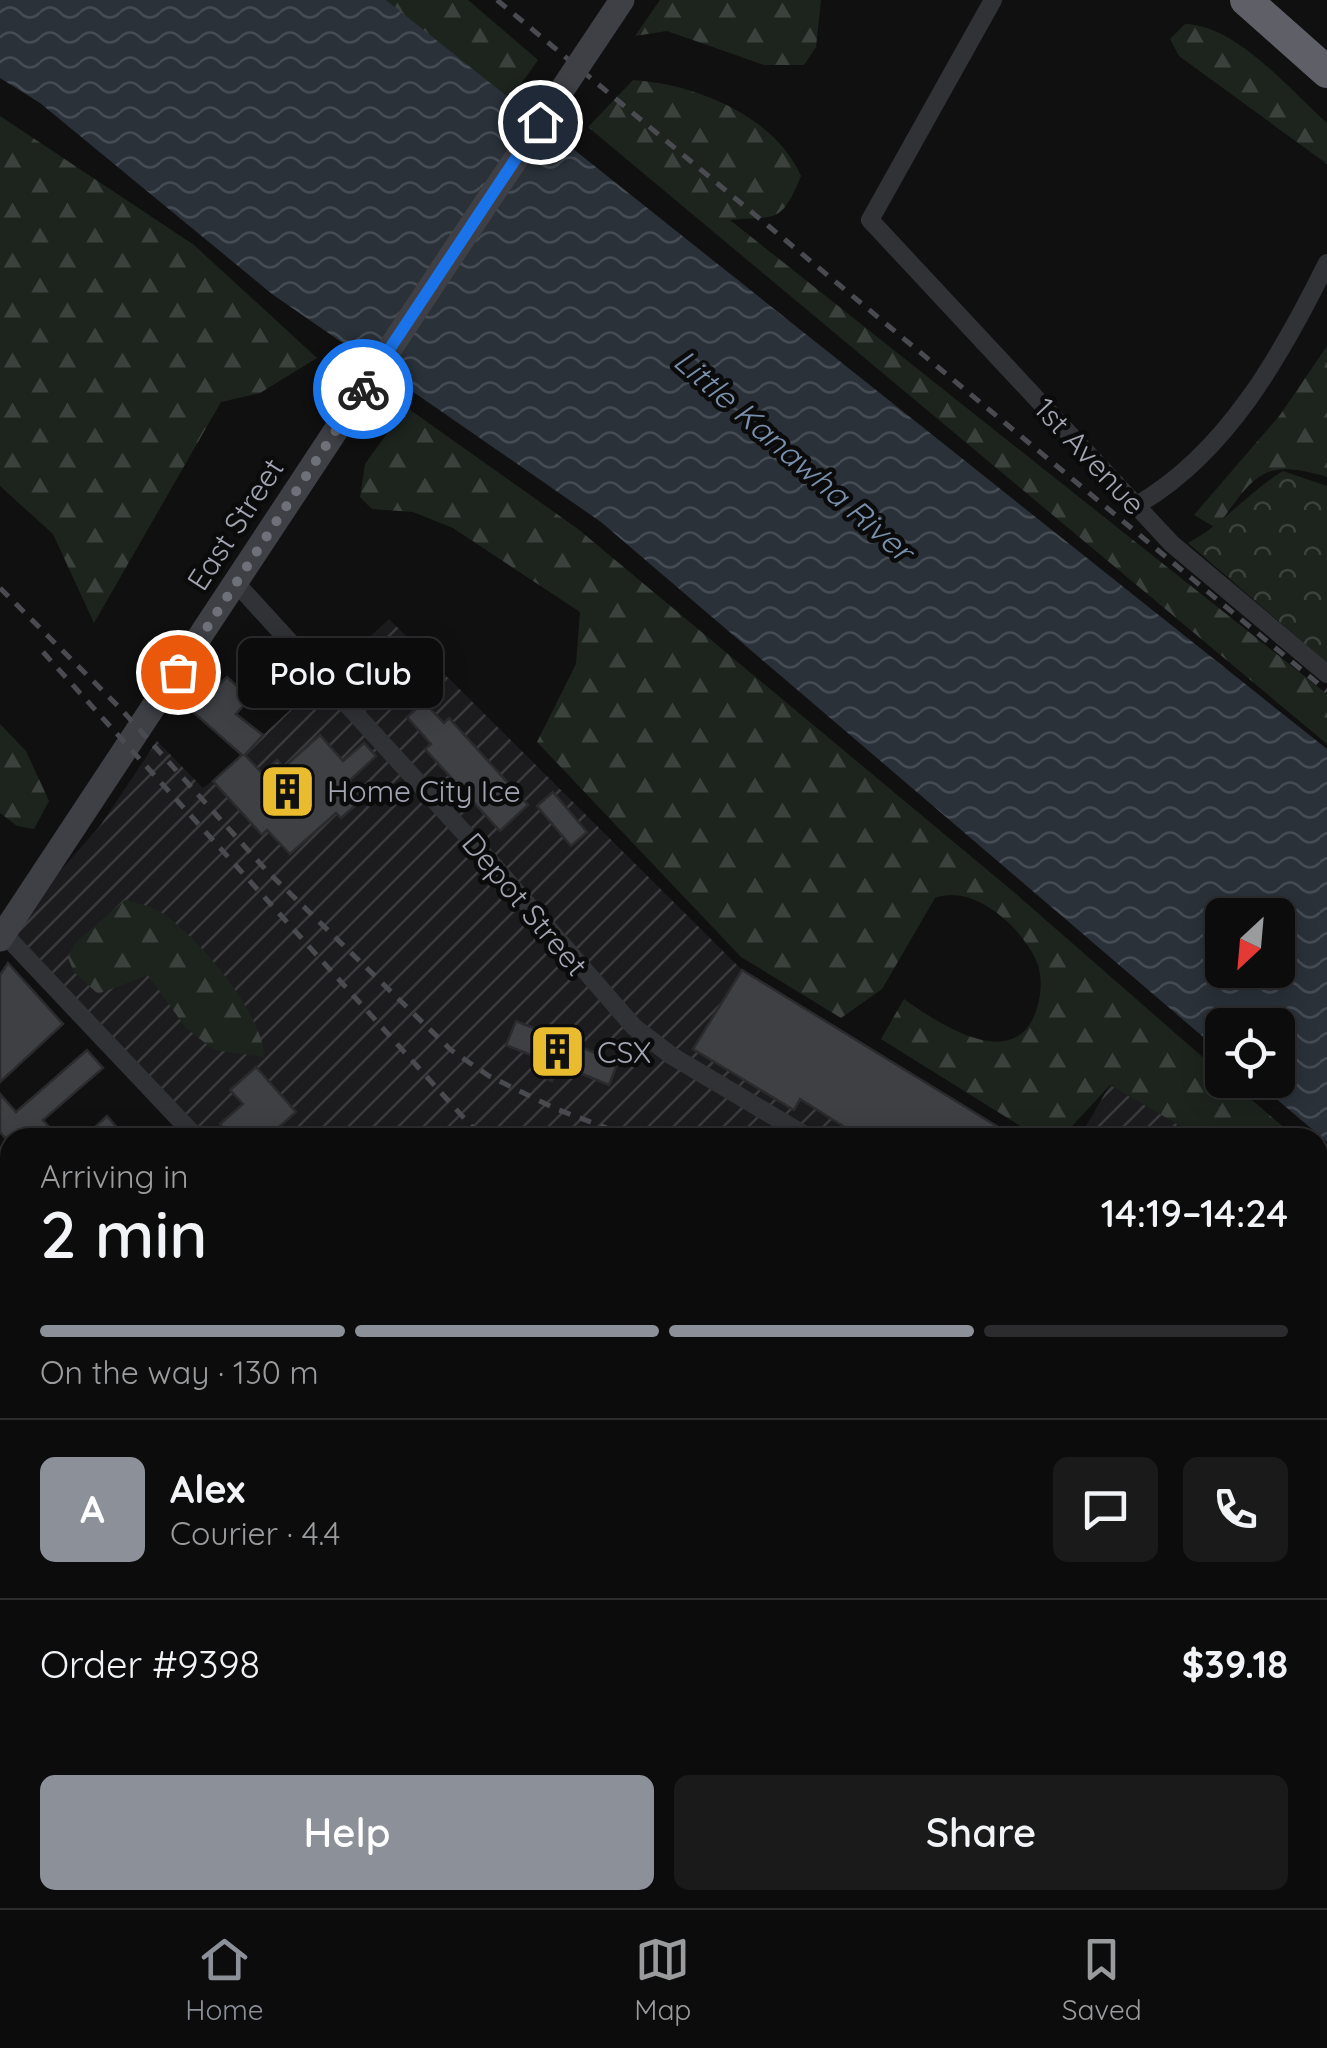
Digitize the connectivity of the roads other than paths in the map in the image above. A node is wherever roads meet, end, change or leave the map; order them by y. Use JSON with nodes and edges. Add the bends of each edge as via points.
{"nodes":[{"id":1,"x":622,"y":0,"type":"edge"},
{"id":2,"x":994,"y":0,"type":"edge"},
{"id":3,"x":1246,"y":0,"type":"edge"},
{"id":4,"x":1327,"y":72,"type":"edge"},
{"id":5,"x":1327,"y":262,"type":"edge"},
{"id":6,"x":1137,"y":505,"type":"junction"},
{"id":7,"x":236,"y":582,"type":"junction"},
{"id":8,"x":1327,"y":674,"type":"edge"},
{"id":9,"x":2,"y":937,"type":"edge"},
{"id":10,"x":187,"y":1128,"type":"edge"},
{"id":11,"x":793,"y":1128,"type":"edge"}],
"edges":[{"from":1,"to":7,"type":"main road","name":"East Street","bridge":true},
{"from":2,"to":6,"type":"street","name":"1st Avenue","via":[[870,220]]},
{"from":3,"to":4,"type":"highway"},
{"from":5,"to":6,"type":"street","via":[[1266,375],[1210,448],[1165,490]]},
{"from":6,"to":8,"type":"street","name":"1st Avenue","via":[[1172,544]]},
{"from":7,"to":9,"type":"main road","name":"East Street"},
{"from":7,"to":11,"type":"street","name":"Depot Street","via":[[634,1027]]},
{"from":9,"to":10,"type":"street"}]}
